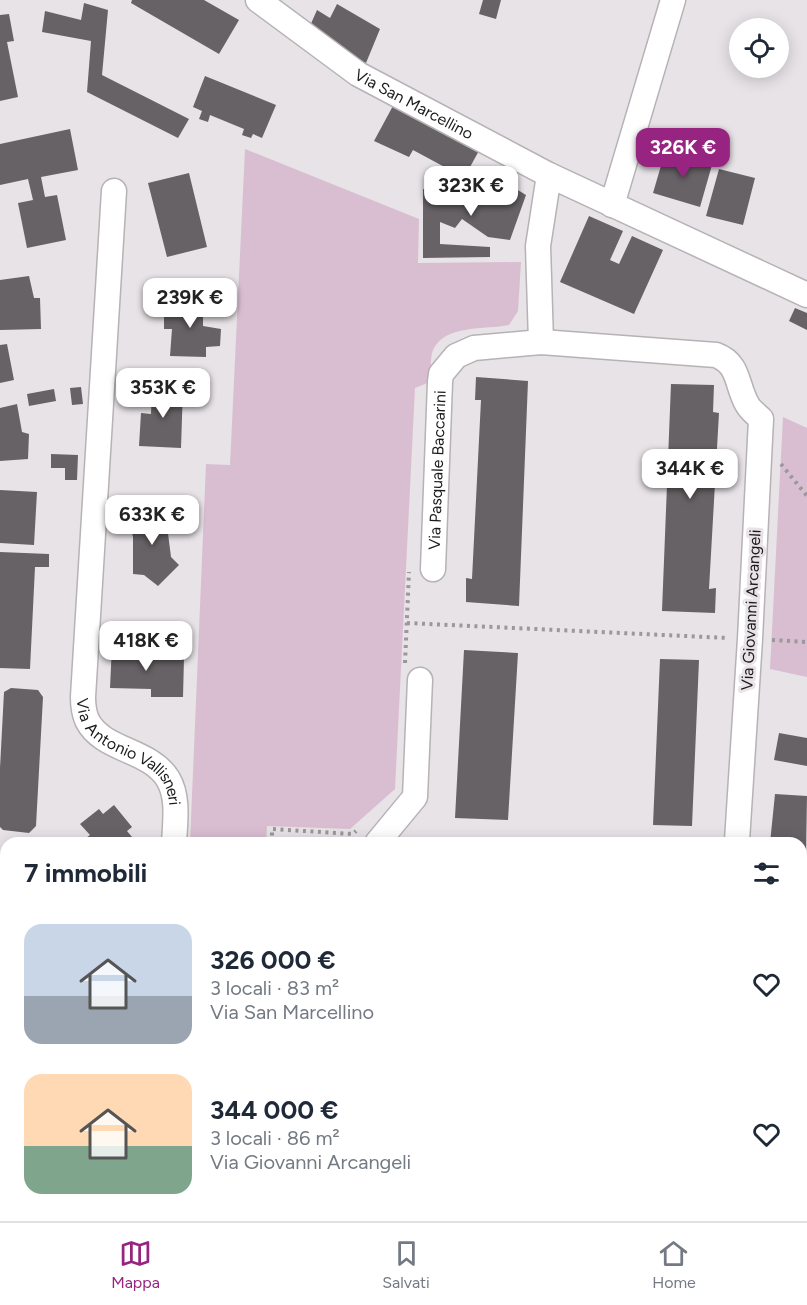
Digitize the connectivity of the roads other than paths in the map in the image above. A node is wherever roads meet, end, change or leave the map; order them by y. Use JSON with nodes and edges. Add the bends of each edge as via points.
{"nodes":[{"id":1,"x":258,"y":0,"type":"edge"},
{"id":2,"x":673,"y":0,"type":"edge"},
{"id":3,"x":549,"y":175,"type":"junction"},
{"id":4,"x":114,"y":191,"type":"dead end"},
{"id":5,"x":612,"y":205,"type":"junction"},
{"id":6,"x":807,"y":295,"type":"edge"},
{"id":7,"x":541,"y":342,"type":"junction"},
{"id":8,"x":433,"y":569,"type":"road end"},
{"id":9,"x":420,"y":680,"type":"road end"},
{"id":10,"x":369,"y":835,"type":"edge"},
{"id":11,"x":174,"y":837,"type":"edge"},
{"id":12,"x":737,"y":837,"type":"edge"}],
"edges":[{"from":1,"to":3,"type":"street","name":"Via San Marcellino","via":[[358,74]]},
{"from":2,"to":5,"type":"street"},
{"from":3,"to":5,"type":"street","name":"Via San Marcellino"},
{"from":3,"to":7,"type":"street","via":[[538,246]]},
{"from":4,"to":11,"type":"street","name":"Via Antonio Vallisneri","via":[[82,697],[87,720],[100,736],[153,764],[169,781],[174,796]]},
{"from":5,"to":6,"type":"street","name":"Via San Marcellino"},
{"from":7,"to":8,"type":"street","name":"Via Pasquale Baccarini","via":[[474,348],[456,356],[441,374]]},
{"from":7,"to":12,"type":"street","name":"Via Giovanni Arcangeli","via":[[716,355],[733,368],[747,406],[761,419]]},
{"from":9,"to":10,"type":"street","via":[[415,797]]}]}
